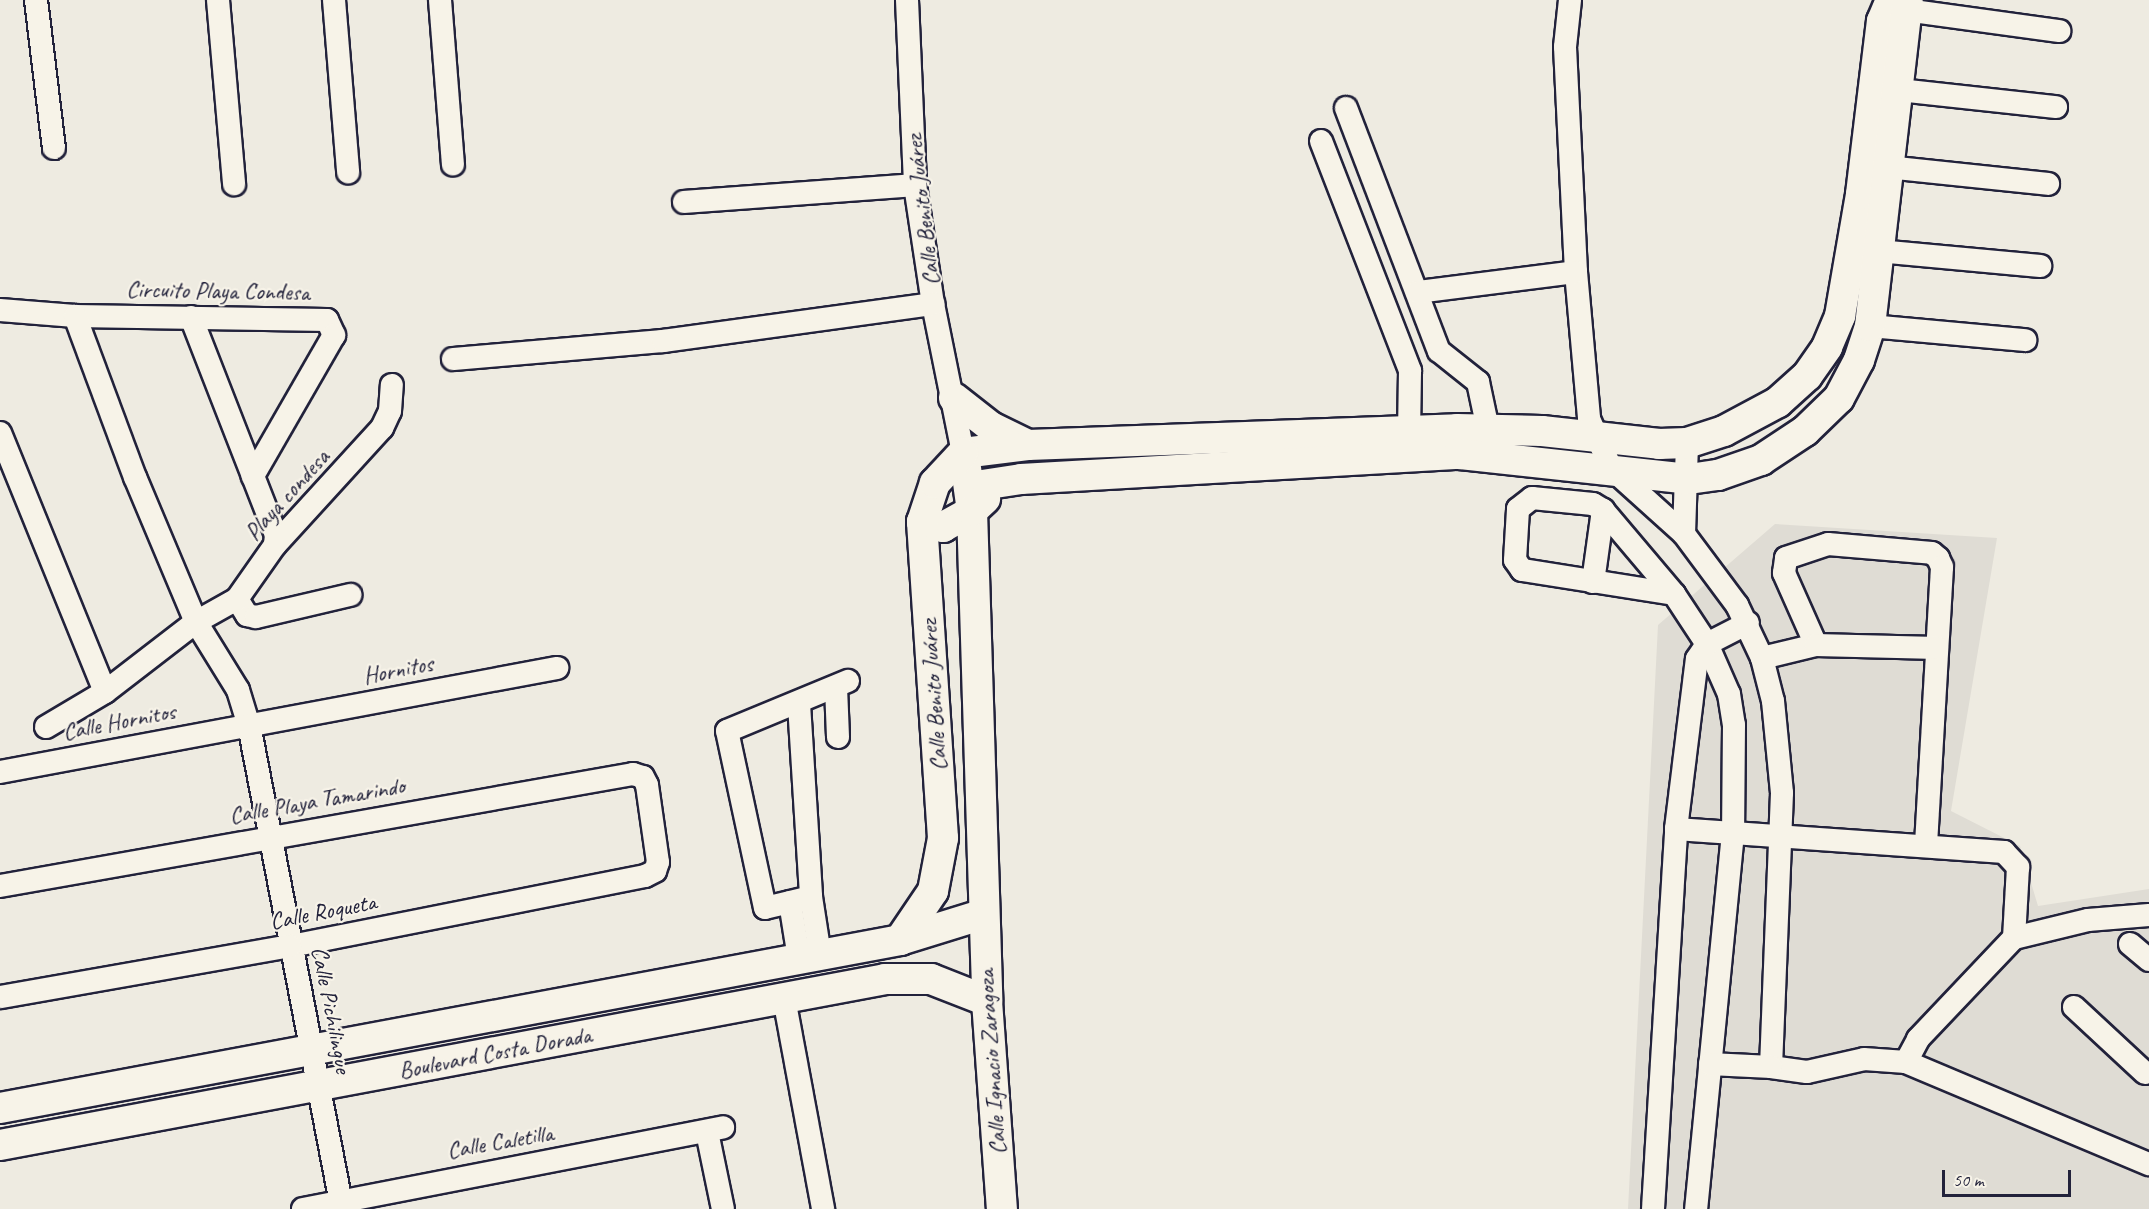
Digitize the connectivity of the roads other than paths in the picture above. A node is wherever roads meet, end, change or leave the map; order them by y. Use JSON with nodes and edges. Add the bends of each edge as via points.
{"nodes":[{"id":1,"x":36,"y":0,"type":"edge"},
{"id":2,"x":218,"y":0,"type":"edge"},
{"id":3,"x":334,"y":0,"type":"edge"},
{"id":4,"x":440,"y":0,"type":"edge"},
{"id":5,"x":907,"y":0,"type":"edge"},
{"id":6,"x":1570,"y":0,"type":"edge"},
{"id":7,"x":1898,"y":4,"type":"edge"},
{"id":8,"x":2059,"y":31,"type":"dead end"},
{"id":9,"x":1899,"y":90,"type":"junction"},
{"id":10,"x":2056,"y":107,"type":"dead end"},
{"id":11,"x":1346,"y":108,"type":"dead end"},
{"id":12,"x":1320,"y":141,"type":"dead end"},
{"id":13,"x":54,"y":148,"type":"dead end"},
{"id":14,"x":453,"y":164,"type":"dead end"},
{"id":15,"x":1887,"y":167,"type":"junction"},
{"id":16,"x":348,"y":172,"type":"dead end"},
{"id":17,"x":234,"y":184,"type":"dead end"},
{"id":18,"x":2048,"y":184,"type":"dead end"},
{"id":19,"x":915,"y":185,"type":"junction"},
{"id":20,"x":684,"y":202,"type":"dead end"},
{"id":21,"x":1878,"y":251,"type":"junction"},
{"id":22,"x":2040,"y":266,"type":"dead end"},
{"id":23,"x":1576,"y":272,"type":"junction"},
{"id":24,"x":1418,"y":292,"type":"junction"},
{"id":25,"x":933,"y":304,"type":"junction"},
{"id":26,"x":0,"y":310,"type":"edge"},
{"id":27,"x":75,"y":316,"type":"junction"},
{"id":28,"x":191,"y":317,"type":"junction"},
{"id":29,"x":1870,"y":326,"type":"junction"},
{"id":30,"x":2025,"y":340,"type":"dead end"},
{"id":31,"x":453,"y":359,"type":"dead end"},
{"id":32,"x":392,"y":385,"type":"dead end"},
{"id":33,"x":954,"y":398,"type":"junction"},
{"id":34,"x":1488,"y":429,"type":"junction"},
{"id":35,"x":0,"y":433,"type":"edge"},
{"id":36,"x":1596,"y":435,"type":"junction"},
{"id":37,"x":1416,"y":440,"type":"junction"},
{"id":38,"x":1458,"y":441,"type":"junction"},
{"id":39,"x":1687,"y":443,"type":"junction"},
{"id":40,"x":1028,"y":445,"type":"junction"},
{"id":41,"x":1349,"y":447,"type":"junction"},
{"id":42,"x":963,"y":453,"type":"junction"},
{"id":43,"x":1611,"y":468,"type":"junction"},
{"id":44,"x":253,"y":476,"type":"junction"},
{"id":45,"x":1689,"y":478,"type":"junction"},
{"id":46,"x":971,"y":499,"type":"junction"},
{"id":47,"x":1603,"y":510,"type":"junction"},
{"id":48,"x":922,"y":522,"type":"junction"},
{"id":49,"x":1684,"y":534,"type":"junction"},
{"id":50,"x":276,"y":545,"type":"junction"},
{"id":51,"x":1593,"y":582,"type":"junction"},
{"id":52,"x":1674,"y":594,"type":"junction"},
{"id":53,"x":350,"y":595,"type":"dead end"},
{"id":54,"x":237,"y":599,"type":"junction"},
{"id":55,"x":196,"y":622,"type":"junction"},
{"id":56,"x":1748,"y":623,"type":"junction"},
{"id":57,"x":1707,"y":644,"type":"junction"},
{"id":58,"x":1816,"y":645,"type":"junction"},
{"id":59,"x":1938,"y":648,"type":"junction"},
{"id":60,"x":1762,"y":658,"type":"junction"},
{"id":61,"x":557,"y":668,"type":"dead end"},
{"id":62,"x":105,"y":692,"type":"junction"},
{"id":63,"x":799,"y":704,"type":"junction"},
{"id":64,"x":249,"y":725,"type":"junction"},
{"id":65,"x":46,"y":727,"type":"dead end"},
{"id":66,"x":838,"y":737,"type":"dead end"},
{"id":67,"x":0,"y":772,"type":"edge"},
{"id":68,"x":1676,"y":829,"type":"junction"},
{"id":69,"x":1733,"y":833,"type":"junction"},
{"id":70,"x":272,"y":836,"type":"junction"},
{"id":71,"x":1780,"y":837,"type":"junction"},
{"id":72,"x":1926,"y":846,"type":"junction"},
{"id":73,"x":655,"y":871,"type":"joint"},
{"id":74,"x":0,"y":885,"type":"edge"},
{"id":75,"x":800,"y":900,"type":"junction"},
{"id":76,"x":984,"y":914,"type":"junction"},
{"id":77,"x":2149,"y":915,"type":"edge"},
{"id":78,"x":2014,"y":938,"type":"junction"},
{"id":79,"x":900,"y":940,"type":"junction"},
{"id":80,"x":2130,"y":944,"type":"dead end"},
{"id":81,"x":290,"y":946,"type":"junction"},
{"id":82,"x":799,"y":959,"type":"junction"},
{"id":83,"x":2149,"y":960,"type":"edge"},
{"id":84,"x":0,"y":997,"type":"edge"},
{"id":85,"x":784,"y":998,"type":"junction"},
{"id":86,"x":987,"y":1001,"type":"junction"},
{"id":87,"x":2074,"y":1007,"type":"dead end"},
{"id":88,"x":734,"y":1008,"type":"junction"},
{"id":89,"x":309,"y":1051,"type":"junction"},
{"id":90,"x":1906,"y":1062,"type":"junction"},
{"id":91,"x":1710,"y":1064,"type":"junction"},
{"id":92,"x":1771,"y":1067,"type":"junction"},
{"id":93,"x":2145,"y":1073,"type":"dead end"},
{"id":94,"x":319,"y":1087,"type":"junction"},
{"id":95,"x":0,"y":1108,"type":"edge"},
{"id":96,"x":0,"y":1144,"type":"edge"},
{"id":97,"x":2149,"y":1164,"type":"edge"},
{"id":98,"x":341,"y":1204,"type":"edge"},
{"id":99,"x":303,"y":1209,"type":"edge"},
{"id":100,"x":723,"y":1209,"type":"edge"},
{"id":101,"x":823,"y":1209,"type":"edge"},
{"id":102,"x":1002,"y":1209,"type":"edge"},
{"id":103,"x":1653,"y":1209,"type":"edge"},
{"id":104,"x":1696,"y":1209,"type":"edge"}],
"edges":[{"from":1,"to":13,"type":"street"},
{"from":2,"to":17,"type":"street"},
{"from":3,"to":16,"type":"street"},
{"from":4,"to":14,"type":"street"},
{"from":5,"to":19,"type":"street","name":"Calle Benito Juárez"},
{"from":6,"to":23,"type":"street","via":[[1565,47]]},
{"from":7,"to":8,"type":"street"},
{"from":7,"to":9,"type":"main road"},
{"from":7,"to":39,"type":"main road","via":[[1840,316],[1827,348],[1807,376],[1778,402],[1724,430]]},
{"from":9,"to":10,"type":"street"},
{"from":9,"to":15,"type":"main road"},
{"from":11,"to":24,"type":"street"},
{"from":12,"to":37,"type":"street","via":[[1410,370]]},
{"from":15,"to":18,"type":"street"},
{"from":15,"to":21,"type":"main road"},
{"from":19,"to":20,"type":"street"},
{"from":19,"to":25,"type":"street","name":"Calle Benito Juárez"},
{"from":21,"to":22,"type":"street"},
{"from":21,"to":29,"type":"main road"},
{"from":23,"to":24,"type":"street"},
{"from":23,"to":36,"type":"street","via":[[1585,403]]},
{"from":24,"to":34,"type":"street","via":[[1439,351],[1478,382]]},
{"from":25,"to":31,"type":"street","via":[[663,341]]},
{"from":25,"to":33,"type":"street","name":"Calle Benito Juárez"},
{"from":26,"to":27,"type":"street","name":"Circuito Playa Condesa"},
{"from":27,"to":28,"type":"street","name":"Circuito Playa Condesa"},
{"from":27,"to":55,"type":"street","name":"Calle Pichilingue","via":[[135,477]]},
{"from":28,"to":44,"type":"street"},
{"from":28,"to":44,"type":"street","name":"Circuito Playa Condesa","via":[[327,320],[332,326],[334,335]]},
{"from":29,"to":30,"type":"street"},
{"from":29,"to":45,"type":"main road","via":[[1859,360],[1839,398],[1805,431],[1761,460],[1718,475]]},
{"from":32,"to":50,"type":"street","name":"Playa condesa","via":[[390,411],[382,428]]},
{"from":33,"to":40,"type":"main road","via":[[991,427]]},
{"from":33,"to":42,"type":"street","name":"Calle Benito Juárez"},
{"from":34,"to":36,"type":"main road"},
{"from":34,"to":38,"type":"main road"},
{"from":35,"to":62,"type":"street"},
{"from":36,"to":39,"type":"main road","via":[[1659,444]]},
{"from":36,"to":43,"type":"street"},
{"from":37,"to":38,"type":"main road"},
{"from":37,"to":41,"type":"main road"},
{"from":38,"to":43,"type":"main road"},
{"from":39,"to":45,"type":"street"},
{"from":40,"to":41,"type":"main road"},
{"from":40,"to":42,"type":"main road"},
{"from":41,"to":46,"type":"main road","via":[[1021,479]]},
{"from":42,"to":46,"type":"main road","name":"Calle Benito Juárez"},
{"from":42,"to":48,"type":"main road","name":"Calle Benito Juárez","via":[[934,483]]},
{"from":43,"to":45,"type":"main road"},
{"from":43,"to":49,"type":"street"},
{"from":44,"to":50,"type":"street","via":[[276,535]]},
{"from":45,"to":49,"type":"street"},
{"from":46,"to":48,"type":"main road","via":[[943,527]]},
{"from":46,"to":76,"type":"main road","name":"Calle Benito Juárez"},
{"from":47,"to":51,"type":"street"},
{"from":47,"to":51,"type":"street","via":[[1593,504],[1532,498],[1518,509],[1517,566]]},
{"from":47,"to":52,"type":"street"},
{"from":48,"to":79,"type":"main road","name":"Calle Benito Juárez","via":[[943,838],[933,891]]},
{"from":49,"to":56,"type":"street"},
{"from":50,"to":54,"type":"street","name":"Playa condesa"},
{"from":51,"to":52,"type":"street"},
{"from":52,"to":57,"type":"street"},
{"from":53,"to":54,"type":"street","via":[[256,616],[247,615]]},
{"from":54,"to":55,"type":"street","name":"Playa condesa"},
{"from":55,"to":62,"type":"street"},
{"from":55,"to":64,"type":"street","name":"Calle Pichilingue","via":[[238,690]]},
{"from":56,"to":57,"type":"street"},
{"from":56,"to":60,"type":"street"},
{"from":57,"to":68,"type":"street","via":[[1697,659]]},
{"from":57,"to":69,"type":"street","via":[[1729,694],[1734,724]]},
{"from":58,"to":59,"type":"street"},
{"from":58,"to":59,"type":"street","via":[[1783,566],[1786,558],[1828,544],[1932,553],[1938,558],[1942,567]]},
{"from":58,"to":60,"type":"street"},
{"from":59,"to":72,"type":"street"},
{"from":60,"to":71,"type":"street","via":[[1773,701],[1781,781]]},
{"from":61,"to":64,"type":"street","name":"Hornitos"},
{"from":62,"to":65,"type":"street"},
{"from":63,"to":66,"type":"street","via":[[842,684]]},
{"from":63,"to":75,"type":"street"},
{"from":63,"to":75,"type":"street","via":[[728,731],[765,908]]},
{"from":64,"to":67,"type":"street","name":"Calle Hornitos"},
{"from":64,"to":70,"type":"street","name":"Calle Pichilingue"},
{"from":68,"to":69,"type":"street"},
{"from":68,"to":103,"type":"street"},
{"from":69,"to":71,"type":"street"},
{"from":69,"to":91,"type":"street"},
{"from":70,"to":73,"type":"street","name":"Calle Playa Tamarindo","via":[[633,774],[643,777],[658,862]]},
{"from":70,"to":74,"type":"street","name":"Calle Playa Tamarindo"},
{"from":70,"to":81,"type":"street","name":"Calle Pichilingue"},
{"from":71,"to":72,"type":"street"},
{"from":71,"to":92,"type":"street"},
{"from":72,"to":78,"type":"street","via":[[2004,852],[2013,857],[2018,867]]},
{"from":73,"to":81,"type":"street","name":"Calle Roqueta"},
{"from":75,"to":82,"type":"street"},
{"from":76,"to":79,"type":"main road","name":"Boulevard Costa Dorada"},
{"from":76,"to":86,"type":"main road","name":"Calle Ignacio Zaragoza"},
{"from":77,"to":78,"type":"street","via":[[2088,920]]},
{"from":78,"to":90,"type":"street","via":[[1918,1039]]},
{"from":79,"to":82,"type":"main road","name":"Boulevard Costa Dorada"},
{"from":80,"to":83,"type":"street"},
{"from":81,"to":84,"type":"street","name":"Calle Roqueta"},
{"from":81,"to":89,"type":"street","name":"Calle Pichilingue"},
{"from":82,"to":88,"type":"main road","via":[[767,975],[732,985]]},
{"from":82,"to":89,"type":"main road","name":"Boulevard Costa Dorada"},
{"from":85,"to":86,"type":"main road","name":"Boulevard Costa Dorada","via":[[885,979],[931,979]]},
{"from":85,"to":88,"type":"main road","name":"Boulevard Costa Dorada"},
{"from":85,"to":101,"type":"street"},
{"from":86,"to":102,"type":"main road","name":"Calle Ignacio Zaragoza"},
{"from":87,"to":93,"type":"street"},
{"from":88,"to":94,"type":"main road","name":"Boulevard Costa Dorada"},
{"from":89,"to":94,"type":"street","name":"Calle Pichilingue"},
{"from":89,"to":95,"type":"main road","name":"Boulevard Costa Dorada"},
{"from":90,"to":92,"type":"street","via":[[1864,1059],[1807,1072]]},
{"from":90,"to":97,"type":"street"},
{"from":91,"to":92,"type":"street"},
{"from":91,"to":104,"type":"street"},
{"from":94,"to":96,"type":"main road","name":"Boulevard Costa Dorada"},
{"from":94,"to":98,"type":"street","name":"Calle Pichilingue"},
{"from":98,"to":99,"type":"street","name":"Calle Caletilla"},
{"from":98,"to":100,"type":"street","name":"Calle Caletilla","via":[[715,1130]]}]}
